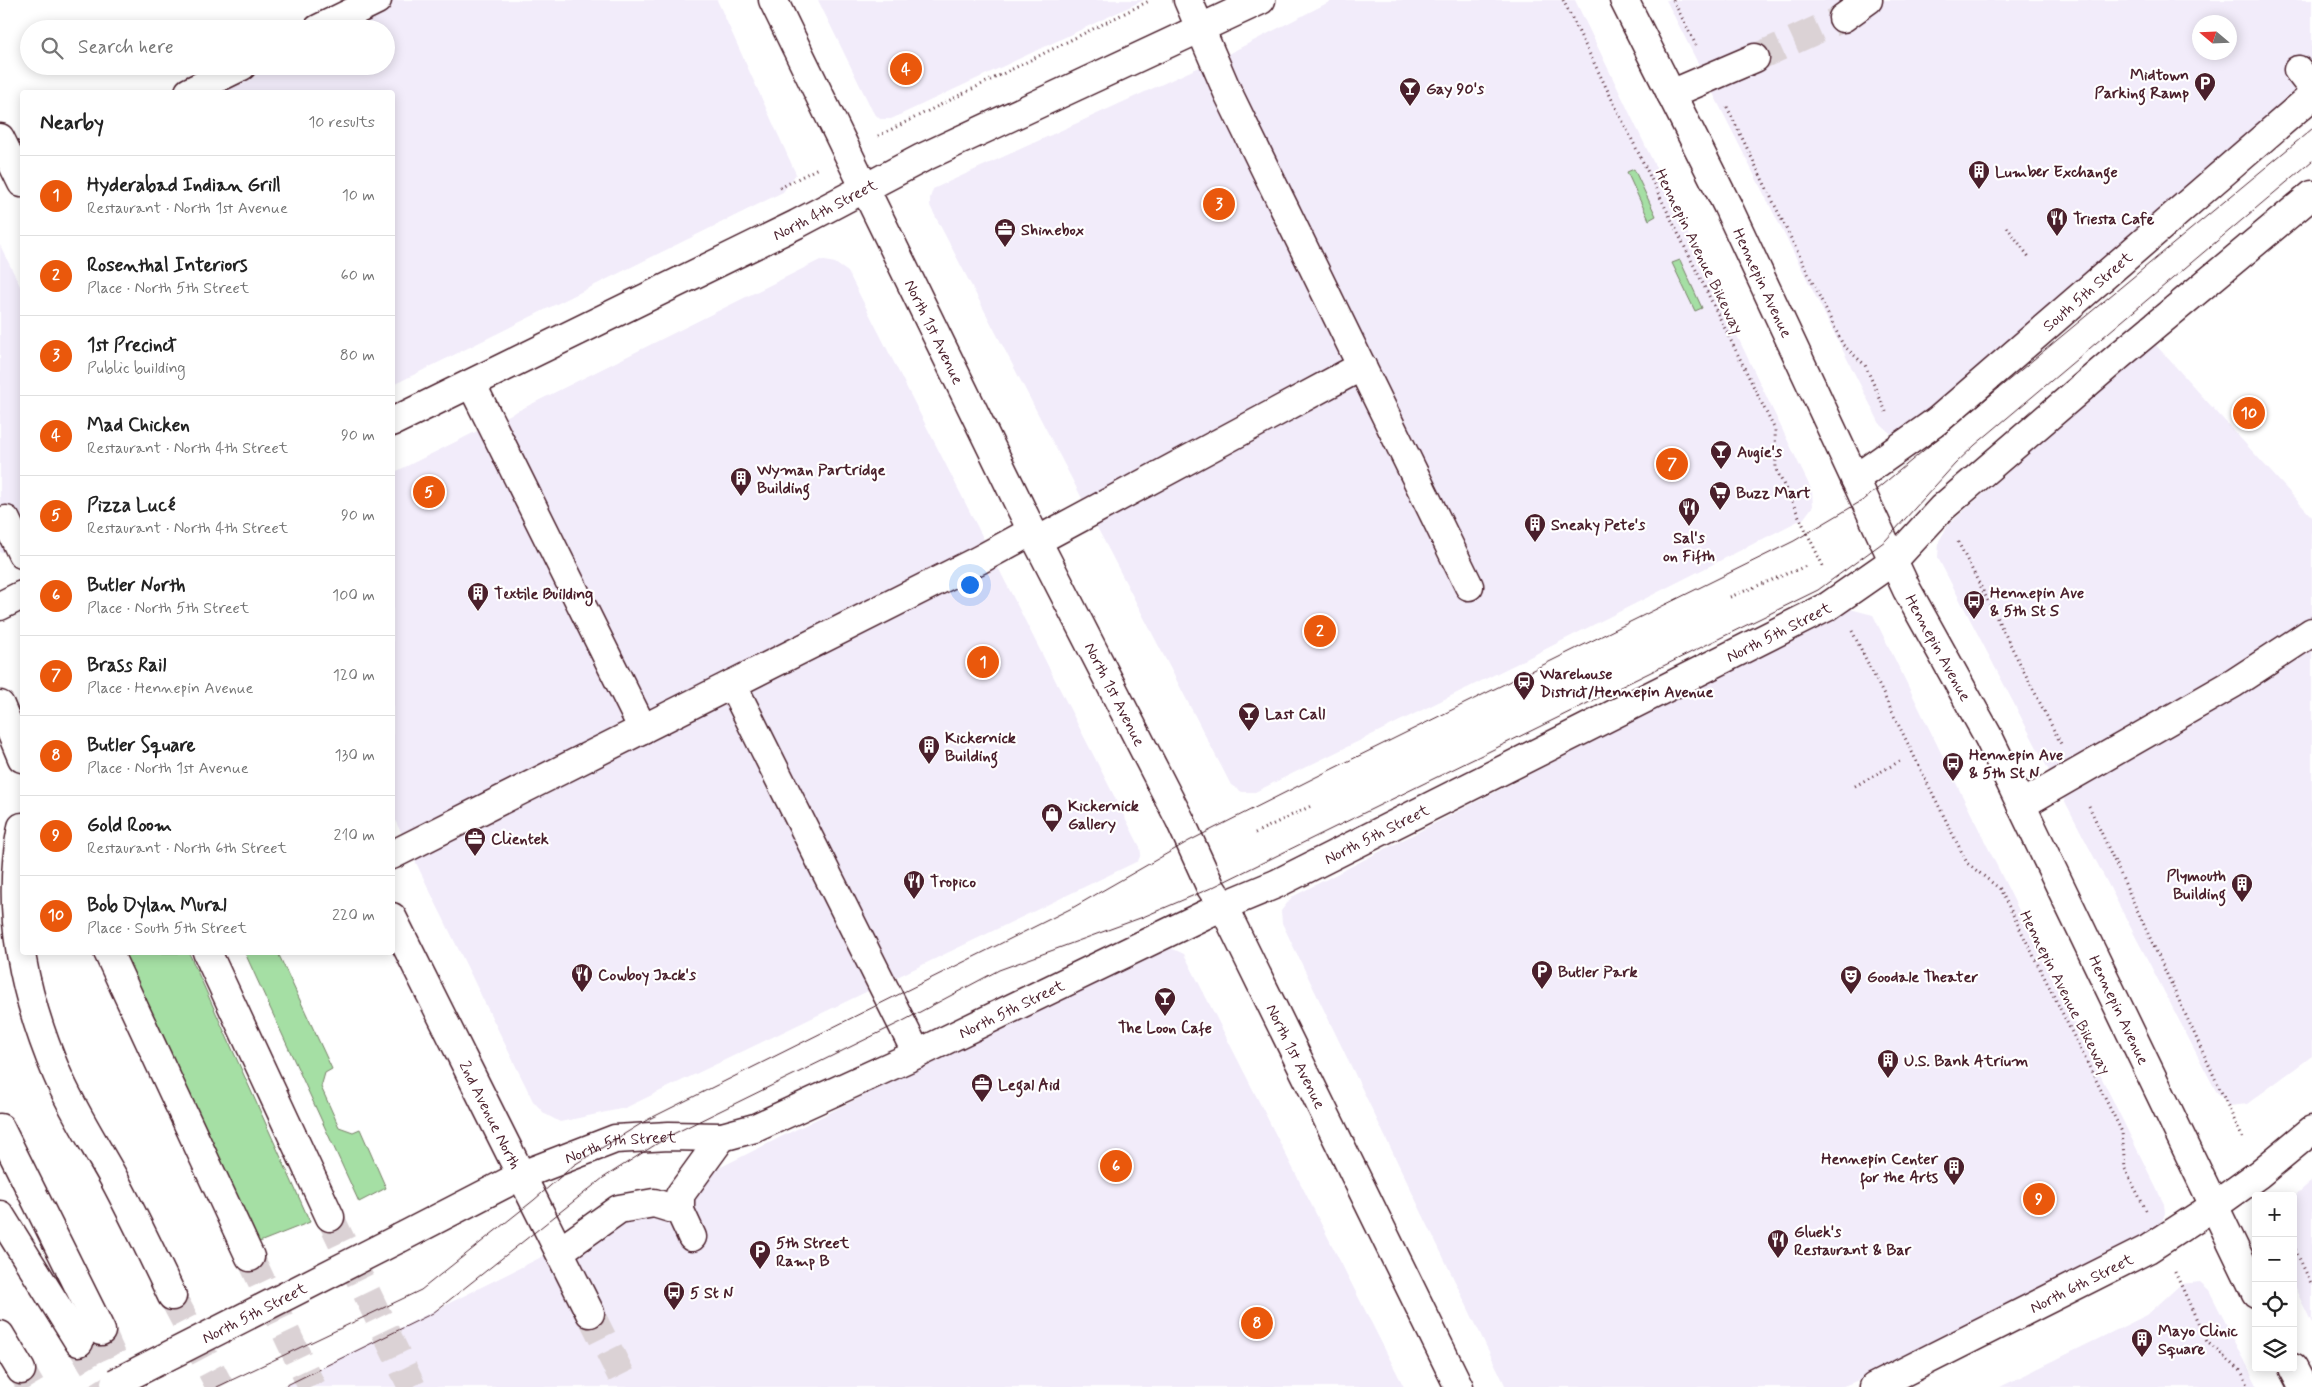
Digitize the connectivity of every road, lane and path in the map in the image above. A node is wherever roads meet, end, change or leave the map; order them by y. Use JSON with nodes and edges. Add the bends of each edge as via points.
{"nodes":[{"id":1,"x":377,"y":0,"type":"edge"},
{"id":2,"x":773,"y":0,"type":"edge"},
{"id":3,"x":1151,"y":0,"type":"edge"},
{"id":4,"x":1188,"y":0,"type":"edge"},
{"id":5,"x":1260,"y":0,"type":"edge"},
{"id":6,"x":1563,"y":0,"type":"edge"},
{"id":7,"x":1624,"y":0,"type":"edge"},
{"id":8,"x":1673,"y":0,"type":"edge"},
{"id":9,"x":1868,"y":0,"type":"edge"},
{"id":10,"x":1843,"y":18,"type":"tunnel mouth"},
{"id":11,"x":336,"y":20,"type":"edge"},
{"id":12,"x":1199,"y":30,"type":"junction"},
{"id":13,"x":1755,"y":58,"type":"tunnel mouth"},
{"id":14,"x":223,"y":75,"type":"edge"},
{"id":15,"x":1712,"y":76,"type":"junction"},
{"id":16,"x":192,"y":90,"type":"edge"},
{"id":17,"x":1671,"y":94,"type":"junction"},
{"id":18,"x":2312,"y":96,"type":"edge"},
{"id":19,"x":903,"y":122,"type":"dead end"},
{"id":20,"x":0,"y":138,"type":"edge"},
{"id":21,"x":20,"y":176,"type":"edge"},
{"id":22,"x":866,"y":189,"type":"junction"},
{"id":23,"x":2312,"y":195,"type":"edge"},
{"id":24,"x":2007,"y":227,"type":"dead end"},
{"id":25,"x":2029,"y":257,"type":"dead end"},
{"id":26,"x":1362,"y":366,"type":"junction"},
{"id":27,"x":472,"y":385,"type":"junction"},
{"id":28,"x":1888,"y":416,"type":"dead end"},
{"id":29,"x":395,"y":421,"type":"edge"},
{"id":30,"x":1855,"y":479,"type":"junction"},
{"id":31,"x":1798,"y":517,"type":"dead end"},
{"id":32,"x":6,"y":520,"type":"dead end"},
{"id":33,"x":1954,"y":534,"type":"dead end"},
{"id":34,"x":1034,"y":536,"type":"junction"},
{"id":35,"x":20,"y":550,"type":"edge"},
{"id":36,"x":1894,"y":561,"type":"junction"},
{"id":37,"x":1806,"y":566,"type":"dead end"},
{"id":38,"x":1469,"y":586,"type":"dead end"},
{"id":39,"x":20,"y":596,"type":"edge"},
{"id":40,"x":1730,"y":597,"type":"dead end"},
{"id":41,"x":0,"y":606,"type":"edge"},
{"id":42,"x":1851,"y":628,"type":"dead end"},
{"id":43,"x":2312,"y":632,"type":"edge"},
{"id":44,"x":732,"y":684,"type":"junction"},
{"id":45,"x":0,"y":705,"type":"edge"},
{"id":46,"x":643,"y":729,"type":"junction"},
{"id":47,"x":20,"y":753,"type":"edge"},
{"id":48,"x":1902,"y":760,"type":"dead end"},
{"id":49,"x":2074,"y":774,"type":"junction"},
{"id":50,"x":1855,"y":786,"type":"dead end"},
{"id":51,"x":2021,"y":805,"type":"junction"},
{"id":52,"x":1311,"y":806,"type":"dead end"},
{"id":53,"x":1256,"y":833,"type":"dead end"},
{"id":54,"x":20,"y":840,"type":"edge"},
{"id":55,"x":395,"y":853,"type":"edge"},
{"id":56,"x":1223,"y":906,"type":"junction"},
{"id":57,"x":395,"y":923,"type":"edge"},
{"id":58,"x":20,"y":948,"type":"edge"},
{"id":59,"x":21,"y":955,"type":"edge"},
{"id":60,"x":109,"y":955,"type":"edge"},
{"id":61,"x":208,"y":955,"type":"edge"},
{"id":62,"x":917,"y":1054,"type":"junction"},
{"id":63,"x":0,"y":1128,"type":"edge"},
{"id":64,"x":2312,"y":1130,"type":"edge"},
{"id":65,"x":722,"y":1137,"type":"junction"},
{"id":66,"x":2269,"y":1166,"type":"junction"},
{"id":67,"x":522,"y":1175,"type":"junction"},
{"id":68,"x":2214,"y":1206,"type":"junction"},
{"id":69,"x":680,"y":1211,"type":"junction"},
{"id":70,"x":0,"y":1215,"type":"edge"},
{"id":71,"x":330,"y":1217,"type":"tunnel mouth"},
{"id":72,"x":692,"y":1237,"type":"dead end"},
{"id":73,"x":2161,"y":1242,"type":"junction"},
{"id":74,"x":560,"y":1251,"type":"junction"},
{"id":75,"x":2297,"y":1253,"type":"edge"},
{"id":76,"x":250,"y":1257,"type":"tunnel mouth"},
{"id":77,"x":2252,"y":1285,"type":"edge"},
{"id":78,"x":2312,"y":1285,"type":"edge"},
{"id":79,"x":172,"y":1296,"type":"tunnel mouth"},
{"id":80,"x":590,"y":1313,"type":"tunnel mouth"},
{"id":81,"x":0,"y":1335,"type":"edge"},
{"id":82,"x":21,"y":1370,"type":"tunnel mouth"},
{"id":83,"x":2295,"y":1372,"type":"edge"},
{"id":84,"x":108,"y":1387,"type":"edge"},
{"id":85,"x":1459,"y":1387,"type":"edge"},
{"id":86,"x":1874,"y":1387,"type":"edge"},
{"id":87,"x":2249,"y":1387,"type":"edge"},
{"id":88,"x":2303,"y":1387,"type":"edge"}],
"edges":[{"from":1,"to":11,"type":"main road"},
{"from":2,"to":22,"type":"main road","name":"North 1st Avenue"},
{"from":3,"to":19,"type":"path"},
{"from":4,"to":12,"type":"main road"},
{"from":5,"to":12,"type":"main road","name":"North 4th Street"},
{"from":6,"to":31,"type":"path","name":"Hennepin Avenue Bikeway","via":[[1775,430],[1776,469]]},
{"from":7,"to":17,"type":"main road","name":"Hennepin Avenue"},
{"from":8,"to":15,"type":"path"},
{"from":9,"to":10,"type":"main road"},
{"from":12,"to":22,"type":"main road","name":"North 4th Street","via":[[922,158]]},
{"from":12,"to":26,"type":"main road"},
{"from":13,"to":15,"type":"main road"},
{"from":14,"to":16,"type":"main road"},
{"from":15,"to":17,"type":"main road"},
{"from":15,"to":28,"type":"path","via":[[1843,345],[1865,365]]},
{"from":17,"to":30,"type":"main road","name":"Hennepin Avenue","via":[[1727,205]]},
{"from":18,"to":30,"type":"main road","name":"South 5th Street","via":[[1937,421]]},
{"from":20,"to":21,"type":"main road"},
{"from":22,"to":27,"type":"main road","name":"North 4th Street"},
{"from":22,"to":34,"type":"main road","name":"North 1st Avenue"},
{"from":23,"to":36,"type":"main road","via":[[1942,508]]},
{"from":24,"to":25,"type":"path"},
{"from":26,"to":34,"type":"main road"},
{"from":26,"to":38,"type":"main road"},
{"from":27,"to":29,"type":"main road","name":"North 4th Street"},
{"from":27,"to":46,"type":"main road"},
{"from":30,"to":36,"type":"main road","name":"Hennepin Avenue"},
{"from":32,"to":35,"type":"main road"},
{"from":33,"to":49,"type":"path","via":[[2045,710]]},
{"from":34,"to":44,"type":"main road","via":[[979,560]]},
{"from":34,"to":56,"type":"main road","name":"North 1st Avenue"},
{"from":36,"to":51,"type":"main road","name":"Hennepin Avenue","via":[[1989,738]]},
{"from":36,"to":56,"type":"main road","name":"North 5th Street","via":[[1827,607],[1284,880]]},
{"from":37,"to":40,"type":"path"},
{"from":39,"to":41,"type":"main road"},
{"from":42,"to":73,"type":"path","name":"Hennepin Avenue Bikeway","via":[[1968,863],[2000,889],[2122,1132],[2125,1169]]},
{"from":43,"to":49,"type":"main road","via":[[2234,683]]},
{"from":44,"to":46,"type":"main road"},
{"from":44,"to":62,"type":"main road"},
{"from":45,"to":47,"type":"main road"},
{"from":46,"to":55,"type":"main road"},
{"from":48,"to":50,"type":"path"},
{"from":49,"to":51,"type":"main road"},
{"from":49,"to":66,"type":"path"},
{"from":51,"to":68,"type":"main road","name":"Hennepin Avenue"},
{"from":52,"to":53,"type":"path"},
{"from":54,"to":58,"type":"main road","via":[[14,880]]},
{"from":56,"to":62,"type":"main road","name":"North 5th Street"},
{"from":56,"to":85,"type":"main road","name":"North 1st Avenue"},
{"from":57,"to":67,"type":"main road","name":"2nd Avenue North"},
{"from":59,"to":79,"type":"main road","via":[[58,1076],[142,1232]]},
{"from":60,"to":76,"type":"main road"},
{"from":61,"to":71,"type":"main road"},
{"from":62,"to":65,"type":"main road","name":"North 5th Street","via":[[755,1128]]},
{"from":63,"to":70,"type":"main road","via":[[90,1336]]},
{"from":64,"to":66,"type":"main road","name":"North 6th Street"},
{"from":65,"to":67,"type":"main road","name":"North 5th Street","via":[[615,1139]]},
{"from":65,"to":69,"type":"main road","via":[[680,1194]]},
{"from":66,"to":68,"type":"main road","name":"North 6th Street"},
{"from":67,"to":74,"type":"main road","name":"2nd Avenue North"},
{"from":67,"to":84,"type":"main road","name":"North 5th Street","bridge":true},
{"from":68,"to":73,"type":"main road","name":"North 6th Street"},
{"from":68,"to":77,"type":"main road","name":"Hennepin Avenue"},
{"from":69,"to":72,"type":"main road"},
{"from":69,"to":74,"type":"main road","via":[[654,1203],[619,1209]]},
{"from":73,"to":86,"type":"main road","name":"North 6th Street"},
{"from":73,"to":87,"type":"path","name":"Hennepin Avenue Bikeway","via":[[2207,1342],[2241,1371]]},
{"from":74,"to":80,"type":"main road","name":"2nd Avenue North"},
{"from":75,"to":78,"type":"path"},
{"from":81,"to":82,"type":"main road"},
{"from":83,"to":88,"type":"main road"}]}
